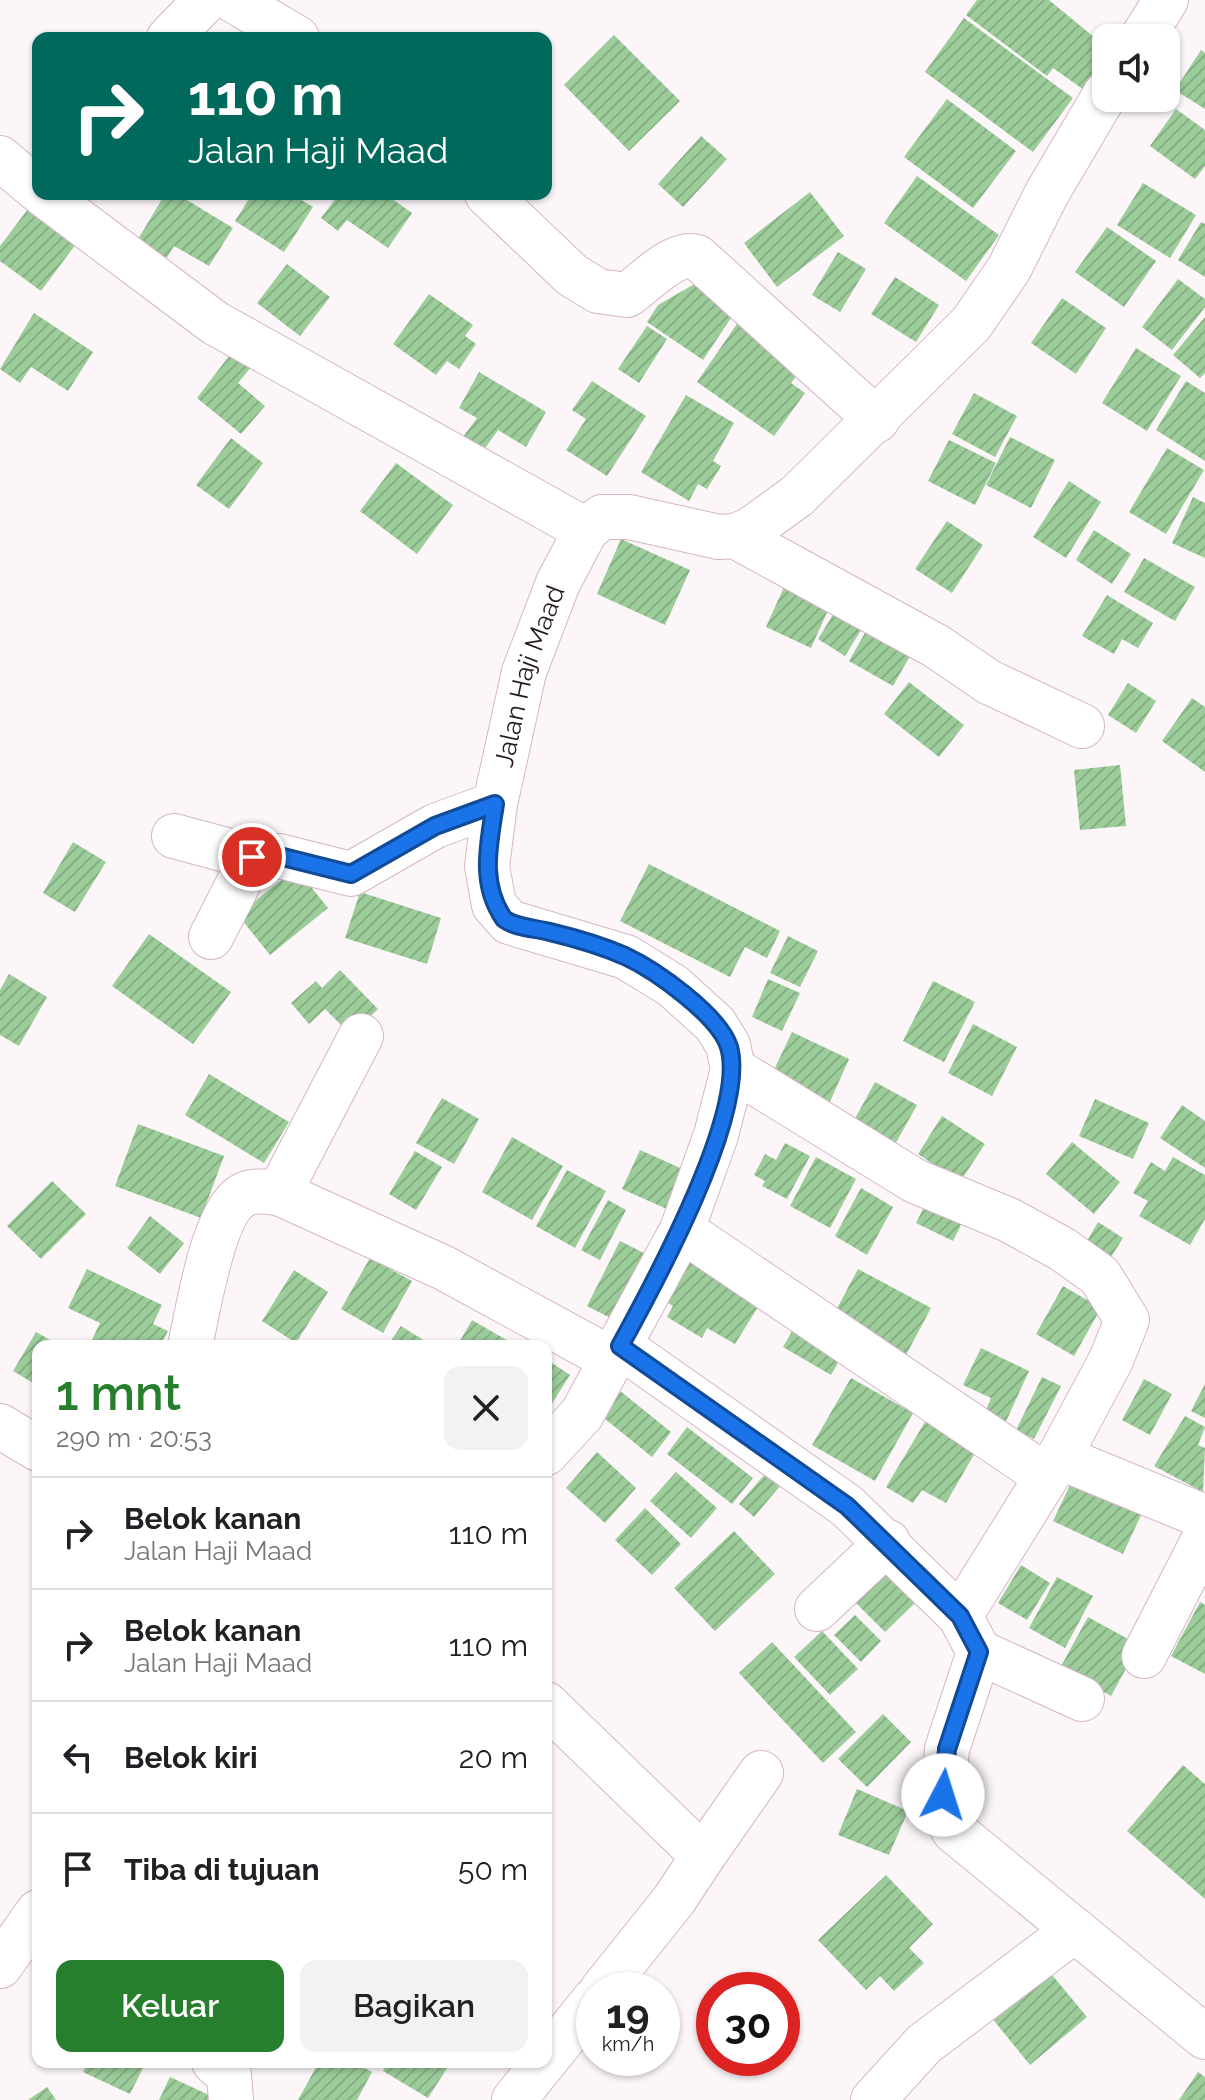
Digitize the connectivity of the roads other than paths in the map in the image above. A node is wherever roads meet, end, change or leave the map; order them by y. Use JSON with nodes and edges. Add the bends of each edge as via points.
{"nodes":[{"id":1,"x":206,"y":0,"type":"edge"},
{"id":2,"x":233,"y":0,"type":"edge"},
{"id":3,"x":1166,"y":0,"type":"edge"},
{"id":4,"x":1151,"y":24,"type":"edge"},
{"id":5,"x":175,"y":32,"type":"edge"},
{"id":6,"x":287,"y":32,"type":"edge"},
{"id":7,"x":1095,"y":112,"type":"edge"},
{"id":8,"x":61,"y":200,"type":"edge"},
{"id":9,"x":493,"y":200,"type":"edge"},
{"id":10,"x":877,"y":420,"type":"junction"},
{"id":11,"x":586,"y":530,"type":"junction"},
{"id":12,"x":735,"y":536,"type":"junction"},
{"id":13,"x":1082,"y":726,"type":"dead end"},
{"id":14,"x":495,"y":804,"type":"junction"},
{"id":15,"x":174,"y":836,"type":"dead end"},
{"id":16,"x":252,"y":857,"type":"junction"},
{"id":17,"x":211,"y":937,"type":"dead end"},
{"id":18,"x":361,"y":1036,"type":"dead end"},
{"id":19,"x":733,"y":1069,"type":"junction"},
{"id":20,"x":279,"y":1193,"type":"junction"},
{"id":21,"x":682,"y":1230,"type":"junction"},
{"id":22,"x":191,"y":1340,"type":"edge"},
{"id":23,"x":616,"y":1353,"type":"junction"},
{"id":24,"x":0,"y":1426,"type":"edge"},
{"id":25,"x":32,"y":1445,"type":"edge"},
{"id":26,"x":552,"y":1446,"type":"edge"},
{"id":27,"x":1053,"y":1466,"type":"junction"},
{"id":28,"x":1205,"y":1517,"type":"edge"},
{"id":29,"x":1205,"y":1537,"type":"edge"},
{"id":30,"x":888,"y":1542,"type":"junction"},
{"id":31,"x":817,"y":1609,"type":"dead end"},
{"id":32,"x":969,"y":1634,"type":"junction"},
{"id":33,"x":1144,"y":1656,"type":"dead end"},
{"id":34,"x":1082,"y":1699,"type":"dead end"},
{"id":35,"x":552,"y":1710,"type":"edge"},
{"id":36,"x":761,"y":1773,"type":"dead end"},
{"id":37,"x":703,"y":1856,"type":"junction"},
{"id":38,"x":32,"y":1926,"type":"edge"},
{"id":39,"x":1075,"y":1930,"type":"junction"},
{"id":40,"x":17,"y":1961,"type":"edge"},
{"id":41,"x":616,"y":1972,"type":"edge"},
{"id":42,"x":576,"y":2022,"type":"edge"},
{"id":43,"x":1205,"y":2037,"type":"edge"},
{"id":44,"x":552,"y":2052,"type":"edge"},
{"id":45,"x":221,"y":2068,"type":"edge"},
{"id":46,"x":539,"y":2068,"type":"edge"},
{"id":47,"x":231,"y":2100,"type":"edge"},
{"id":48,"x":514,"y":2100,"type":"edge"},
{"id":49,"x":873,"y":2100,"type":"edge"}],
"edges":[{"from":1,"to":5,"type":"street"},
{"from":2,"to":6,"type":"street"},
{"from":3,"to":4,"type":"street"},
{"from":7,"to":10,"type":"street","via":[[1009,269],[971,324]]},
{"from":8,"to":11,"type":"street","via":[[215,323]]},
{"from":9,"to":10,"type":"street","via":[[572,275],[598,291],[627,295],[676,258],[697,257]]},
{"from":10,"to":12,"type":"street","via":[[797,496]]},
{"from":11,"to":12,"type":"street","via":[[602,517],[629,517]]},
{"from":11,"to":14,"type":"street","name":"Jalan Haji Maad","via":[[558,583],[524,672]]},
{"from":12,"to":13,"type":"street","via":[[936,646],[989,682]]},
{"from":14,"to":16,"type":"street","via":[[435,826],[351,874],[279,856]]},
{"from":14,"to":19,"type":"street","name":"Jalan Haji Maad","via":[[487,866],[489,890],[504,919],[626,957],[673,986],[715,1024],[728,1045]]},
{"from":15,"to":16,"type":"street"},
{"from":16,"to":17,"type":"street"},
{"from":18,"to":20,"type":"street"},
{"from":19,"to":21,"type":"street"},
{"from":19,"to":27,"type":"street","via":[[915,1181],[1009,1220],[1100,1276],[1127,1320]]},
{"from":20,"to":22,"type":"street","via":[[248,1193],[238,1199],[218,1230]]},
{"from":20,"to":23,"type":"street"},
{"from":21,"to":23,"type":"street"},
{"from":21,"to":27,"type":"street"},
{"from":23,"to":26,"type":"street","via":[[582,1414]]},
{"from":23,"to":30,"type":"street","via":[[847,1506]]},
{"from":24,"to":25,"type":"street"},
{"from":27,"to":28,"type":"street"},
{"from":27,"to":32,"type":"street"},
{"from":29,"to":33,"type":"street"},
{"from":30,"to":31,"type":"street"},
{"from":30,"to":32,"type":"street"},
{"from":32,"to":34,"type":"street"},
{"from":32,"to":39,"type":"street","via":[[947,1749],[942,1811],[954,1831]]},
{"from":35,"to":37,"type":"street"},
{"from":36,"to":37,"type":"street"},
{"from":37,"to":41,"type":"street"},
{"from":38,"to":40,"type":"street"},
{"from":39,"to":43,"type":"street"},
{"from":39,"to":49,"type":"street","via":[[924,2044]]},
{"from":42,"to":44,"type":"street"},
{"from":45,"to":47,"type":"street","via":[[229,2075]]},
{"from":46,"to":48,"type":"street"}]}
